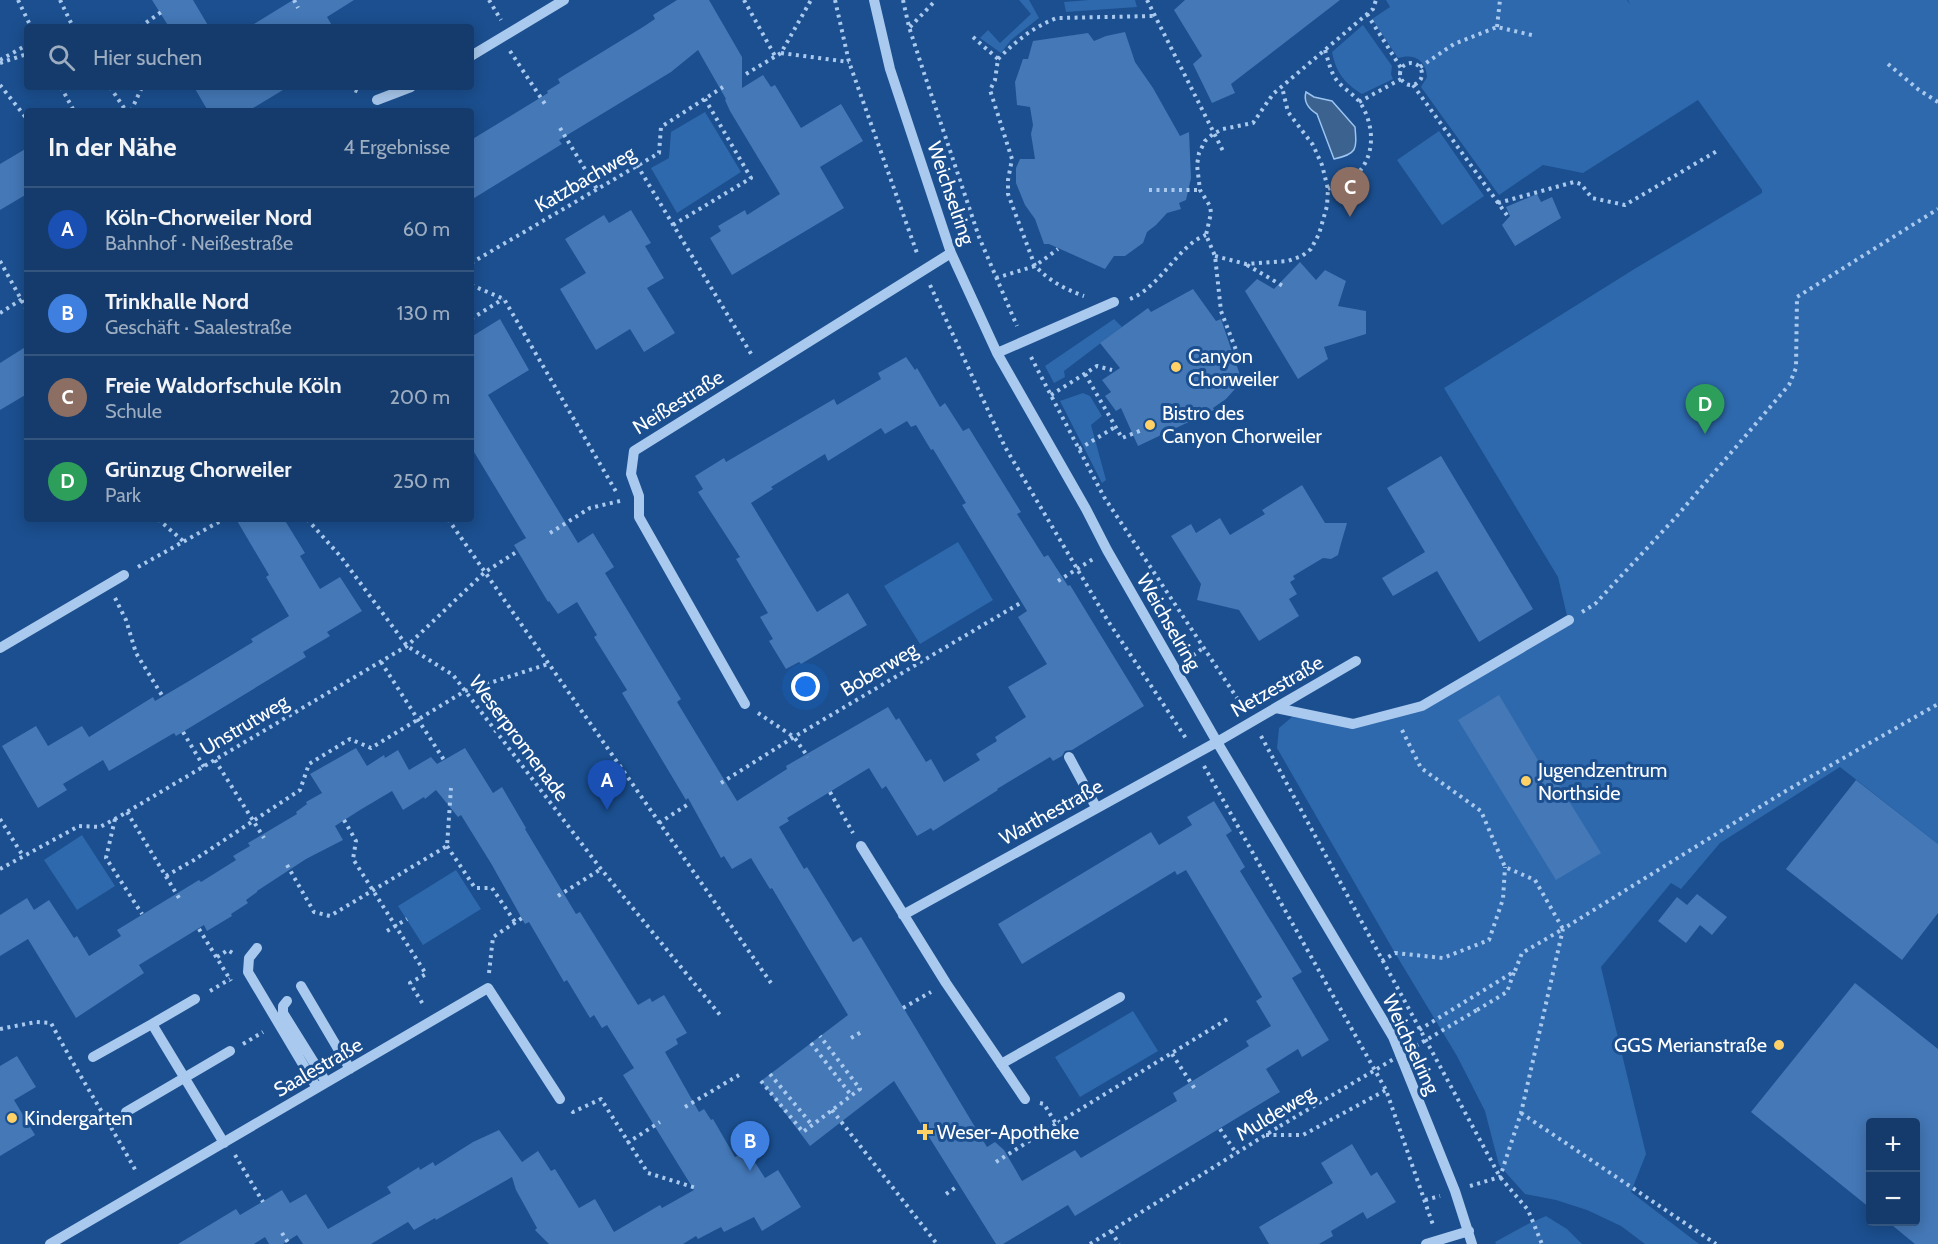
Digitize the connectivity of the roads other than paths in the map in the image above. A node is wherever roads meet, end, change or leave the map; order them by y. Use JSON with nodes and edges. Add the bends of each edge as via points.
{"nodes":[{"id":1,"x":564,"y":0,"type":"edge"},
{"id":2,"x":874,"y":0,"type":"edge"},
{"id":3,"x":474,"y":54,"type":"edge"},
{"id":4,"x":403,"y":90,"type":"edge"},
{"id":5,"x":377,"y":100,"type":"dead end"},
{"id":6,"x":951,"y":253,"type":"junction"},
{"id":7,"x":1114,"y":302,"type":"road end"},
{"id":8,"x":997,"y":353,"type":"junction"},
{"id":9,"x":124,"y":575,"type":"road end"},
{"id":10,"x":1569,"y":620,"type":"road end"},
{"id":11,"x":0,"y":648,"type":"edge"},
{"id":12,"x":1356,"y":661,"type":"dead end"},
{"id":13,"x":745,"y":704,"type":"road end"},
{"id":14,"x":1276,"y":708,"type":"junction"},
{"id":15,"x":1217,"y":742,"type":"junction"},
{"id":16,"x":1069,"y":757,"type":"dead end"},
{"id":17,"x":1096,"y":807,"type":"junction"},
{"id":18,"x":861,"y":846,"type":"road end"},
{"id":19,"x":903,"y":915,"type":"junction"},
{"id":20,"x":257,"y":948,"type":"dead end"},
{"id":21,"x":301,"y":986,"type":"dead end"},
{"id":22,"x":1120,"y":997,"type":"dead end"},
{"id":23,"x":195,"y":999,"type":"road end"},
{"id":24,"x":287,"y":1001,"type":"dead end"},
{"id":25,"x":152,"y":1024,"type":"junction"},
{"id":26,"x":230,"y":1051,"type":"dead end"},
{"id":27,"x":93,"y":1057,"type":"dead end"},
{"id":28,"x":1001,"y":1064,"type":"junction"},
{"id":29,"x":350,"y":1069,"type":"junction"},
{"id":30,"x":184,"y":1078,"type":"junction"},
{"id":31,"x":322,"y":1085,"type":"junction"},
{"id":32,"x":560,"y":1099,"type":"road end"},
{"id":33,"x":1025,"y":1099,"type":"road end"},
{"id":34,"x":126,"y":1112,"type":"dead end"},
{"id":35,"x":225,"y":1142,"type":"junction"},
{"id":36,"x":1469,"y":1231,"type":"junction"},
{"id":37,"x":50,"y":1244,"type":"edge"},
{"id":38,"x":1426,"y":1244,"type":"edge"},
{"id":39,"x":1472,"y":1244,"type":"edge"}],
"edges":[{"from":1,"to":3,"type":"street"},
{"from":2,"to":6,"type":"street","name":"Weichselring","via":[[890,69]]},
{"from":4,"to":5,"type":"street"},
{"from":6,"to":8,"type":"street","name":"Weichselring"},
{"from":6,"to":13,"type":"street","name":"Neißestraße","via":[[634,451],[630,474],[639,496],[639,517]]},
{"from":7,"to":8,"type":"street"},
{"from":8,"to":15,"type":"street","name":"Weichselring"},
{"from":9,"to":11,"type":"street"},
{"from":10,"to":14,"type":"street","via":[[1422,706],[1353,724]]},
{"from":12,"to":14,"type":"street","name":"Netzestraße"},
{"from":14,"to":15,"type":"street","name":"Netzestraße"},
{"from":15,"to":17,"type":"street","name":"Warthestraße"},
{"from":15,"to":36,"type":"street","name":"Weichselring","via":[[1393,1037]]},
{"from":16,"to":17,"type":"street"},
{"from":17,"to":19,"type":"street","name":"Warthestraße"},
{"from":18,"to":19,"type":"street"},
{"from":19,"to":28,"type":"street"},
{"from":20,"to":31,"type":"street","via":[[249,958],[248,972]]},
{"from":21,"to":29,"type":"street"},
{"from":22,"to":28,"type":"street"},
{"from":23,"to":25,"type":"street"},
{"from":24,"to":31,"type":"street","via":[[283,1013]]},
{"from":25,"to":27,"type":"street"},
{"from":25,"to":30,"type":"street"},
{"from":26,"to":30,"type":"street"},
{"from":28,"to":33,"type":"street"},
{"from":29,"to":31,"type":"street","name":"Saalestraße"},
{"from":29,"to":32,"type":"street","name":"Saalestraße","via":[[488,988]]},
{"from":30,"to":34,"type":"street"},
{"from":30,"to":35,"type":"street"},
{"from":31,"to":35,"type":"street","name":"Saalestraße"},
{"from":35,"to":37,"type":"street","name":"Saalestraße"},
{"from":36,"to":38,"type":"street"},
{"from":36,"to":39,"type":"street","name":"Weichselring"}]}
